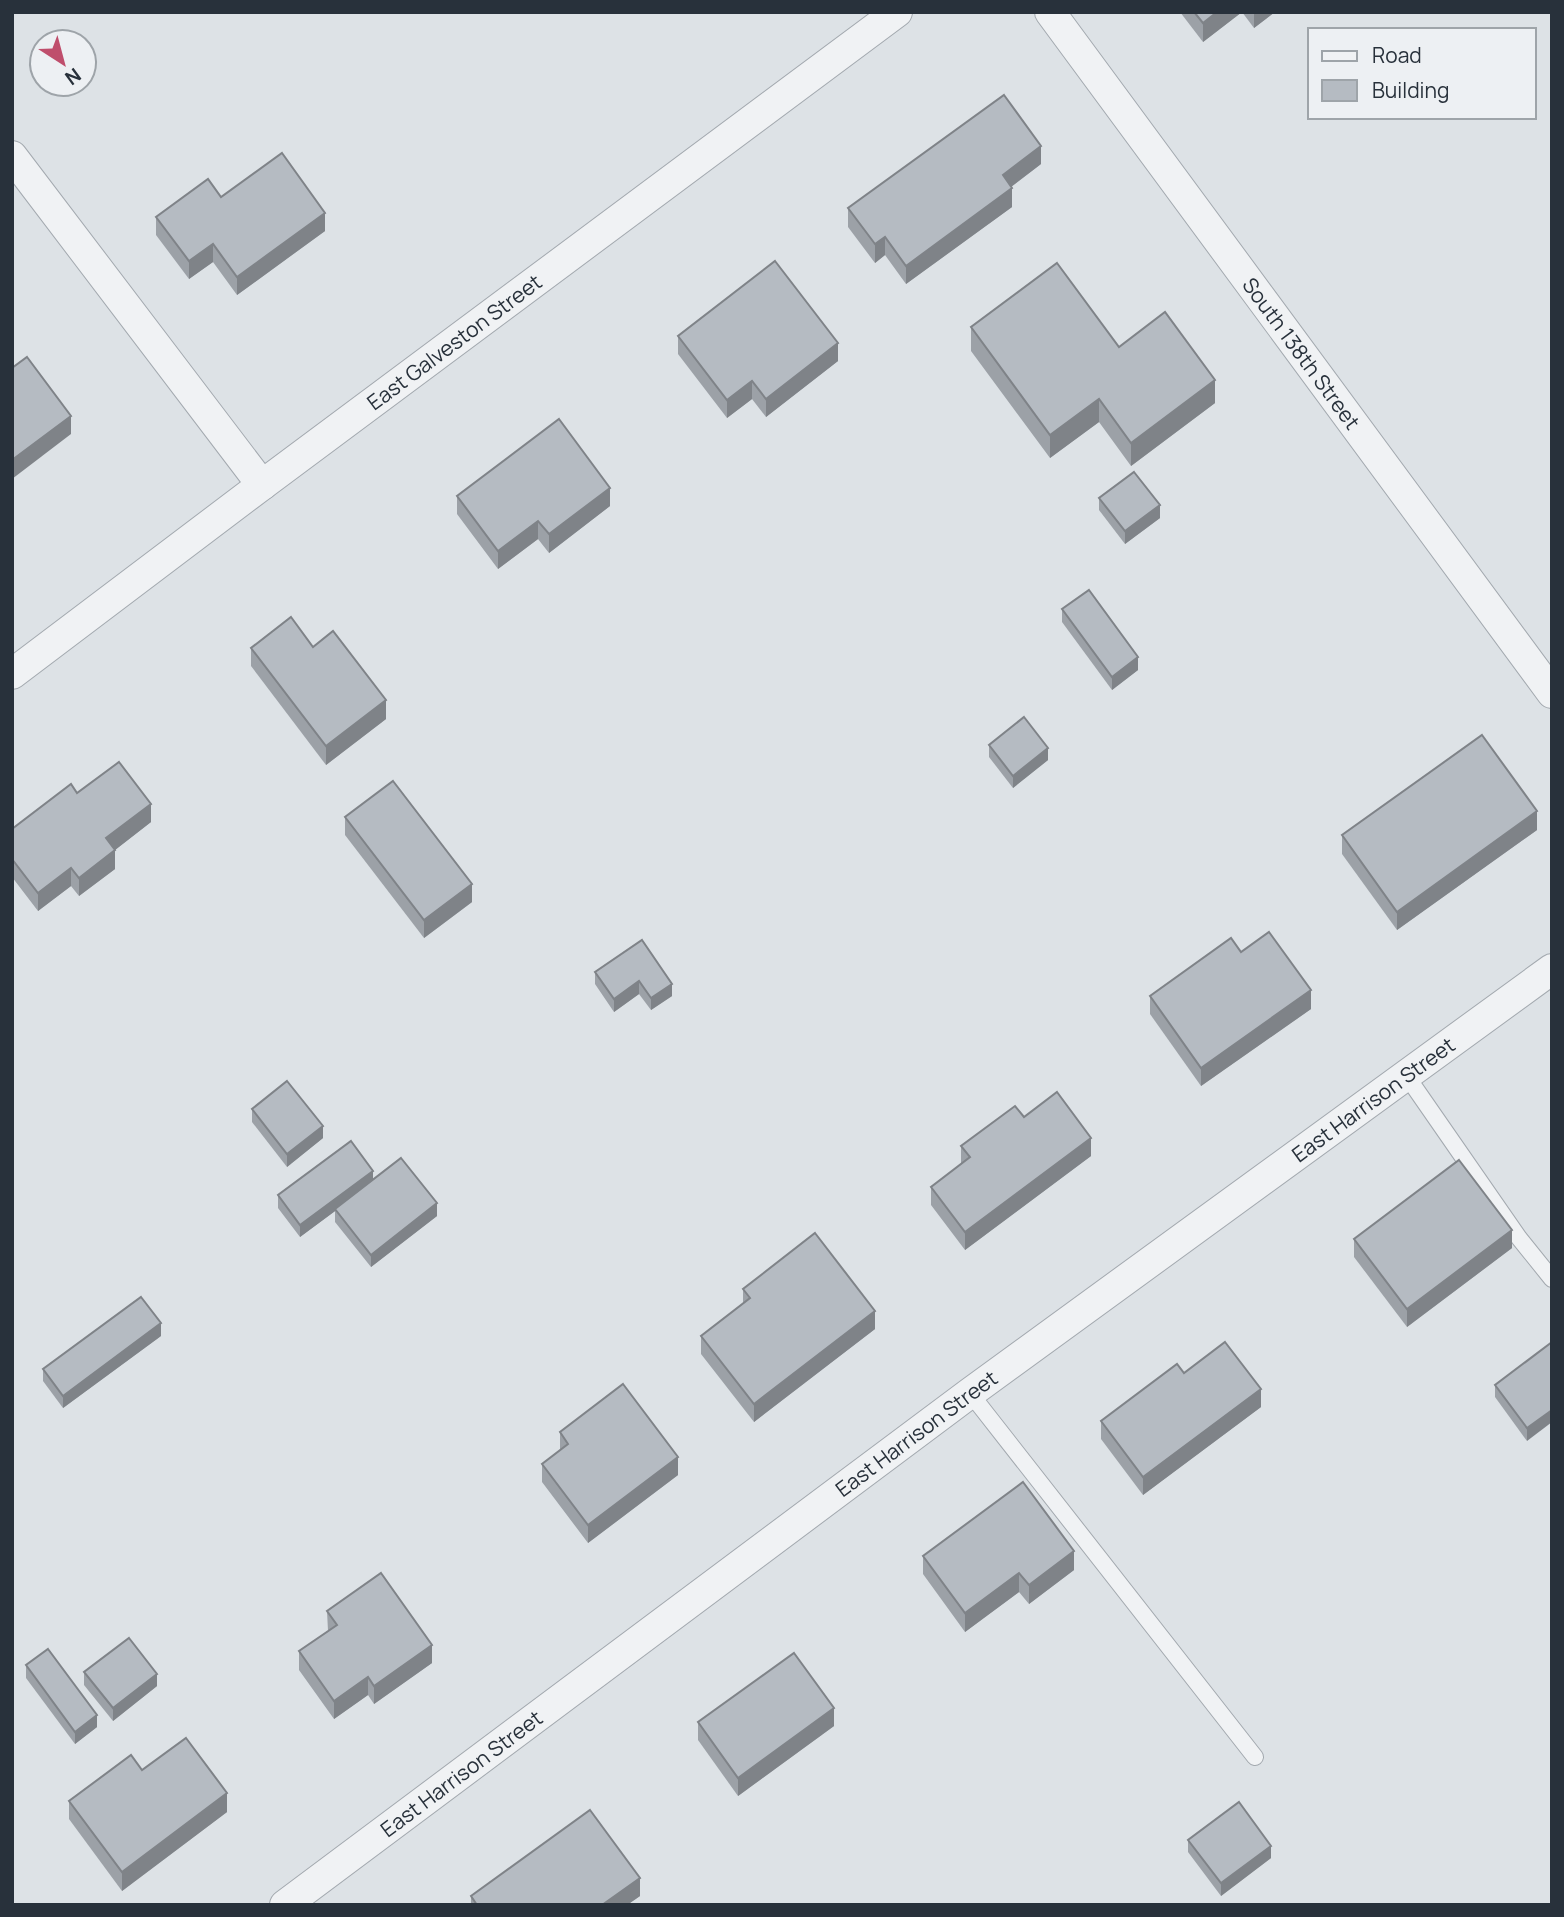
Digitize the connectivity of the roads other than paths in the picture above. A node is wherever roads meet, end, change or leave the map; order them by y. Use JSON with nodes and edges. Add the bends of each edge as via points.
{"nodes":[{"id":1,"x":897,"y":12,"type":"edge"},
{"id":2,"x":1050,"y":12,"type":"edge"},
{"id":3,"x":12,"y":156,"type":"edge"},
{"id":4,"x":262,"y":485,"type":"junction"},
{"id":5,"x":12,"y":674,"type":"edge"},
{"id":6,"x":1552,"y":693,"type":"edge"},
{"id":7,"x":1552,"y":969,"type":"edge"},
{"id":8,"x":1406,"y":1075,"type":"junction"},
{"id":9,"x":1552,"y":1279,"type":"edge"},
{"id":10,"x":970,"y":1393,"type":"junction"},
{"id":11,"x":1255,"y":1757,"type":"dead end"},
{"id":12,"x":285,"y":1905,"type":"edge"}],
"edges":[{"from":1,"to":4,"type":"street","name":"East Galveston Street"},
{"from":2,"to":6,"type":"street","name":"South 138th Street"},
{"from":3,"to":4,"type":"street"},
{"from":4,"to":5,"type":"street","name":"East Galveston Street"},
{"from":7,"to":8,"type":"street","name":"East Harrison Street"},
{"from":8,"to":9,"type":"lane"},
{"from":8,"to":10,"type":"street","name":"East Harrison Street"},
{"from":10,"to":11,"type":"lane"},
{"from":10,"to":12,"type":"street","name":"East Harrison Street"}]}
